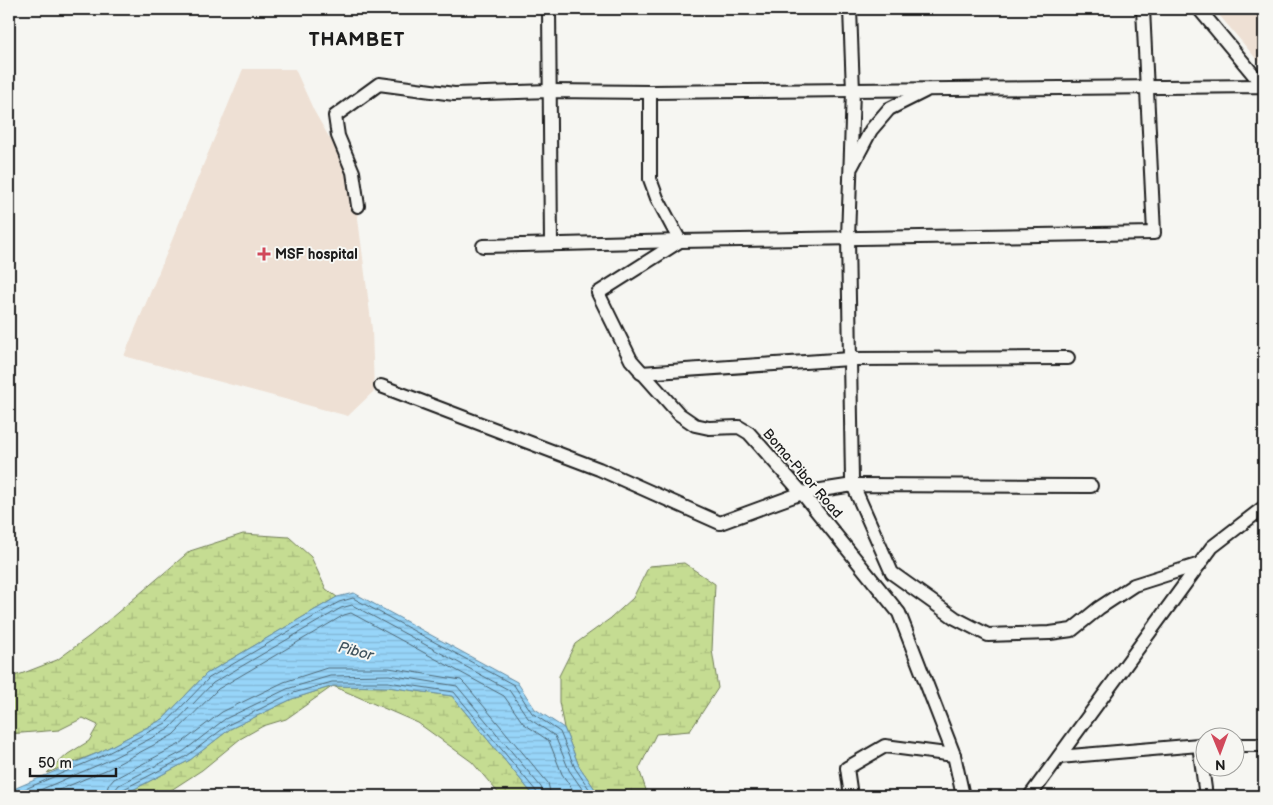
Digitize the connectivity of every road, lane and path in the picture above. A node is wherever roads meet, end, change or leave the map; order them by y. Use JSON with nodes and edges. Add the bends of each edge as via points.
{"nodes":[{"id":1,"x":549,"y":9,"type":"edge"},
{"id":2,"x":850,"y":9,"type":"edge"},
{"id":3,"x":1143,"y":9,"type":"edge"},
{"id":4,"x":1200,"y":9,"type":"edge"},
{"id":5,"x":1263,"y":87,"type":"edge"},
{"id":6,"x":1147,"y":88,"type":"junction"},
{"id":7,"x":927,"y":90,"type":"junction"},
{"id":8,"x":550,"y":91,"type":"junction"},
{"id":9,"x":853,"y":91,"type":"junction"},
{"id":10,"x":650,"y":92,"type":"junction"},
{"id":11,"x":850,"y":169,"type":"junction"},
{"id":12,"x":358,"y":206,"type":"dead end"},
{"id":13,"x":848,"y":238,"type":"junction"},
{"id":14,"x":680,"y":240,"type":"junction"},
{"id":15,"x":551,"y":244,"type":"junction"},
{"id":16,"x":483,"y":246,"type":"dead end"},
{"id":17,"x":1068,"y":358,"type":"dead end"},
{"id":18,"x":850,"y":359,"type":"junction"},
{"id":19,"x":642,"y":372,"type":"junction"},
{"id":20,"x":381,"y":386,"type":"dead end"},
{"id":21,"x":853,"y":486,"type":"junction"},
{"id":22,"x":1091,"y":486,"type":"dead end"},
{"id":23,"x":802,"y":493,"type":"junction"},
{"id":24,"x":1264,"y":507,"type":"edge"},
{"id":25,"x":1200,"y":564,"type":"junction"},
{"id":26,"x":1246,"y":745,"type":"edge"},
{"id":27,"x":1264,"y":745,"type":"edge"},
{"id":28,"x":1196,"y":746,"type":"edge"},
{"id":29,"x":954,"y":755,"type":"junction"},
{"id":30,"x":1059,"y":757,"type":"junction"},
{"id":31,"x":1205,"y":778,"type":"edge"},
{"id":32,"x":851,"y":796,"type":"edge"},
{"id":33,"x":963,"y":796,"type":"edge"},
{"id":34,"x":1030,"y":796,"type":"edge"},
{"id":35,"x":1206,"y":796,"type":"edge"}],
"edges":[{"from":1,"to":8,"type":"street"},
{"from":2,"to":9,"type":"street"},
{"from":3,"to":6,"type":"street"},
{"from":4,"to":5,"type":"street"},
{"from":5,"to":6,"type":"street"},
{"from":6,"to":7,"type":"street"},
{"from":6,"to":13,"type":"street","via":[[1154,233]]},
{"from":7,"to":9,"type":"street"},
{"from":7,"to":11,"type":"street","via":[[890,109],[871,130]]},
{"from":8,"to":10,"type":"street"},
{"from":8,"to":12,"type":"street","via":[[454,94],[379,84],[335,116],[338,136],[353,172]]},
{"from":8,"to":15,"type":"street"},
{"from":9,"to":10,"type":"street"},
{"from":9,"to":11,"type":"street"},
{"from":10,"to":14,"type":"street","via":[[650,179]]},
{"from":11,"to":13,"type":"street"},
{"from":13,"to":14,"type":"street"},
{"from":13,"to":18,"type":"street"},
{"from":14,"to":15,"type":"street"},
{"from":14,"to":19,"type":"street","name":"Boma-Pibor Road","via":[[598,293],[631,360]]},
{"from":15,"to":16,"type":"street"},
{"from":17,"to":18,"type":"street"},
{"from":18,"to":19,"type":"street"},
{"from":18,"to":21,"type":"street"},
{"from":19,"to":23,"type":"street","name":"Boma-Pibor Road","via":[[679,414],[695,425],[740,427],[749,433]]},
{"from":20,"to":23,"type":"street","via":[[599,469],[720,523]]},
{"from":21,"to":22,"type":"street"},
{"from":21,"to":23,"type":"street"},
{"from":21,"to":25,"type":"street","via":[[892,573],[955,618],[988,635],[1072,630],[1134,585]]},
{"from":23,"to":29,"type":"street","name":"Boma-Pibor Road","via":[[899,613]]},
{"from":24,"to":25,"type":"street","via":[[1212,547]]},
{"from":25,"to":30,"type":"street"},
{"from":26,"to":27,"type":"street"},
{"from":28,"to":30,"type":"street"},
{"from":29,"to":32,"type":"street","via":[[885,746],[847,768]]},
{"from":29,"to":33,"type":"street","name":"Boma-Pibor Road"},
{"from":30,"to":34,"type":"street"},
{"from":31,"to":35,"type":"street"}]}
